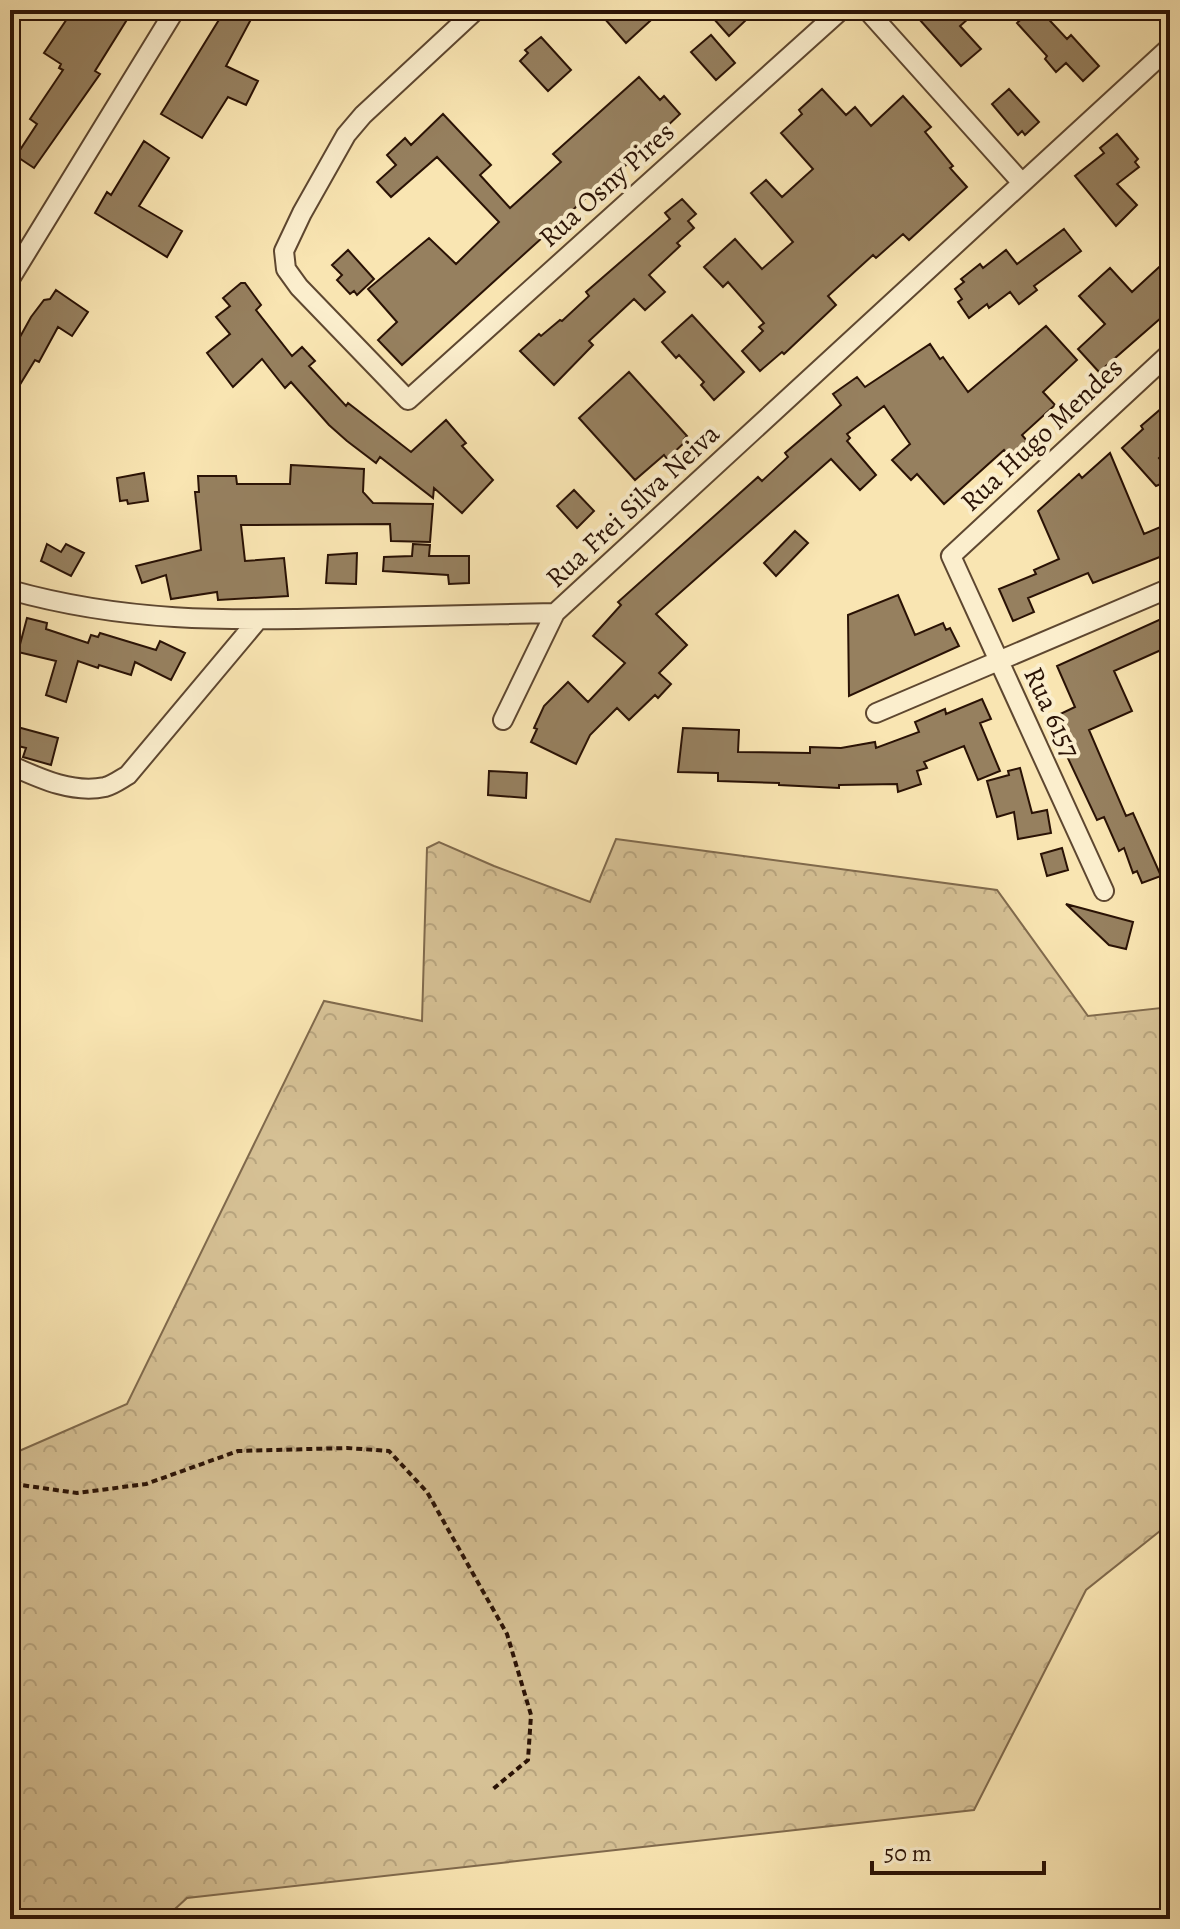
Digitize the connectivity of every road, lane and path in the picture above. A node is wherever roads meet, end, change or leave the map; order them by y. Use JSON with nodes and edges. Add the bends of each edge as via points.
{"nodes":[{"id":1,"x":175,"y":10,"type":"edge"},
{"id":2,"x":476,"y":10,"type":"edge"},
{"id":3,"x":841,"y":10,"type":"edge"},
{"id":4,"x":867,"y":10,"type":"edge"},
{"id":5,"x":1170,"y":47,"type":"edge"},
{"id":6,"x":1022,"y":183,"type":"junction"},
{"id":7,"x":10,"y":279,"type":"edge"},
{"id":8,"x":1170,"y":353,"type":"edge"},
{"id":9,"x":951,"y":556,"type":"joint"},
{"id":10,"x":1170,"y":588,"type":"edge"},
{"id":11,"x":10,"y":590,"type":"edge"},
{"id":12,"x":555,"y":613,"type":"junction"},
{"id":13,"x":257,"y":621,"type":"junction"},
{"id":14,"x":998,"y":660,"type":"junction"},
{"id":15,"x":876,"y":713,"type":"dead end"},
{"id":16,"x":503,"y":720,"type":"dead end"},
{"id":17,"x":10,"y":765,"type":"edge"},
{"id":18,"x":1104,"y":891,"type":"dead end"},
{"id":19,"x":10,"y":1471,"type":"edge"},
{"id":20,"x":493,"y":1789,"type":"dead end"}],
"edges":[{"from":1,"to":7,"type":"street"},
{"from":2,"to":3,"type":"street","name":"Rua Osny Pires","via":[[346,135],[284,251],[286,269],[299,287],[408,400]]},
{"from":4,"to":6,"type":"street"},
{"from":5,"to":6,"type":"street","name":"Rua Frei Silva Neiva"},
{"from":6,"to":12,"type":"street","name":"Rua Frei Silva Neiva"},
{"from":8,"to":9,"type":"street","name":"Rua Hugo Mendes"},
{"from":9,"to":14,"type":"street","name":"Rua 6157"},
{"from":10,"to":14,"type":"street"},
{"from":11,"to":13,"type":"street","name":"Rua Frei Silva Neiva","via":[[102,612]]},
{"from":12,"to":13,"type":"street","name":"Rua Frei Silva Neiva"},
{"from":12,"to":16,"type":"street"},
{"from":13,"to":17,"type":"street","via":[[128,775],[106,787],[77,788]]},
{"from":14,"to":15,"type":"street"},
{"from":14,"to":18,"type":"street","name":"Rua 6157"},
{"from":19,"to":20,"type":"path","via":[[21,1485],[77,1493],[146,1484],[238,1451],[389,1451],[427,1492],[507,1634],[531,1715],[528,1760]]}]}
